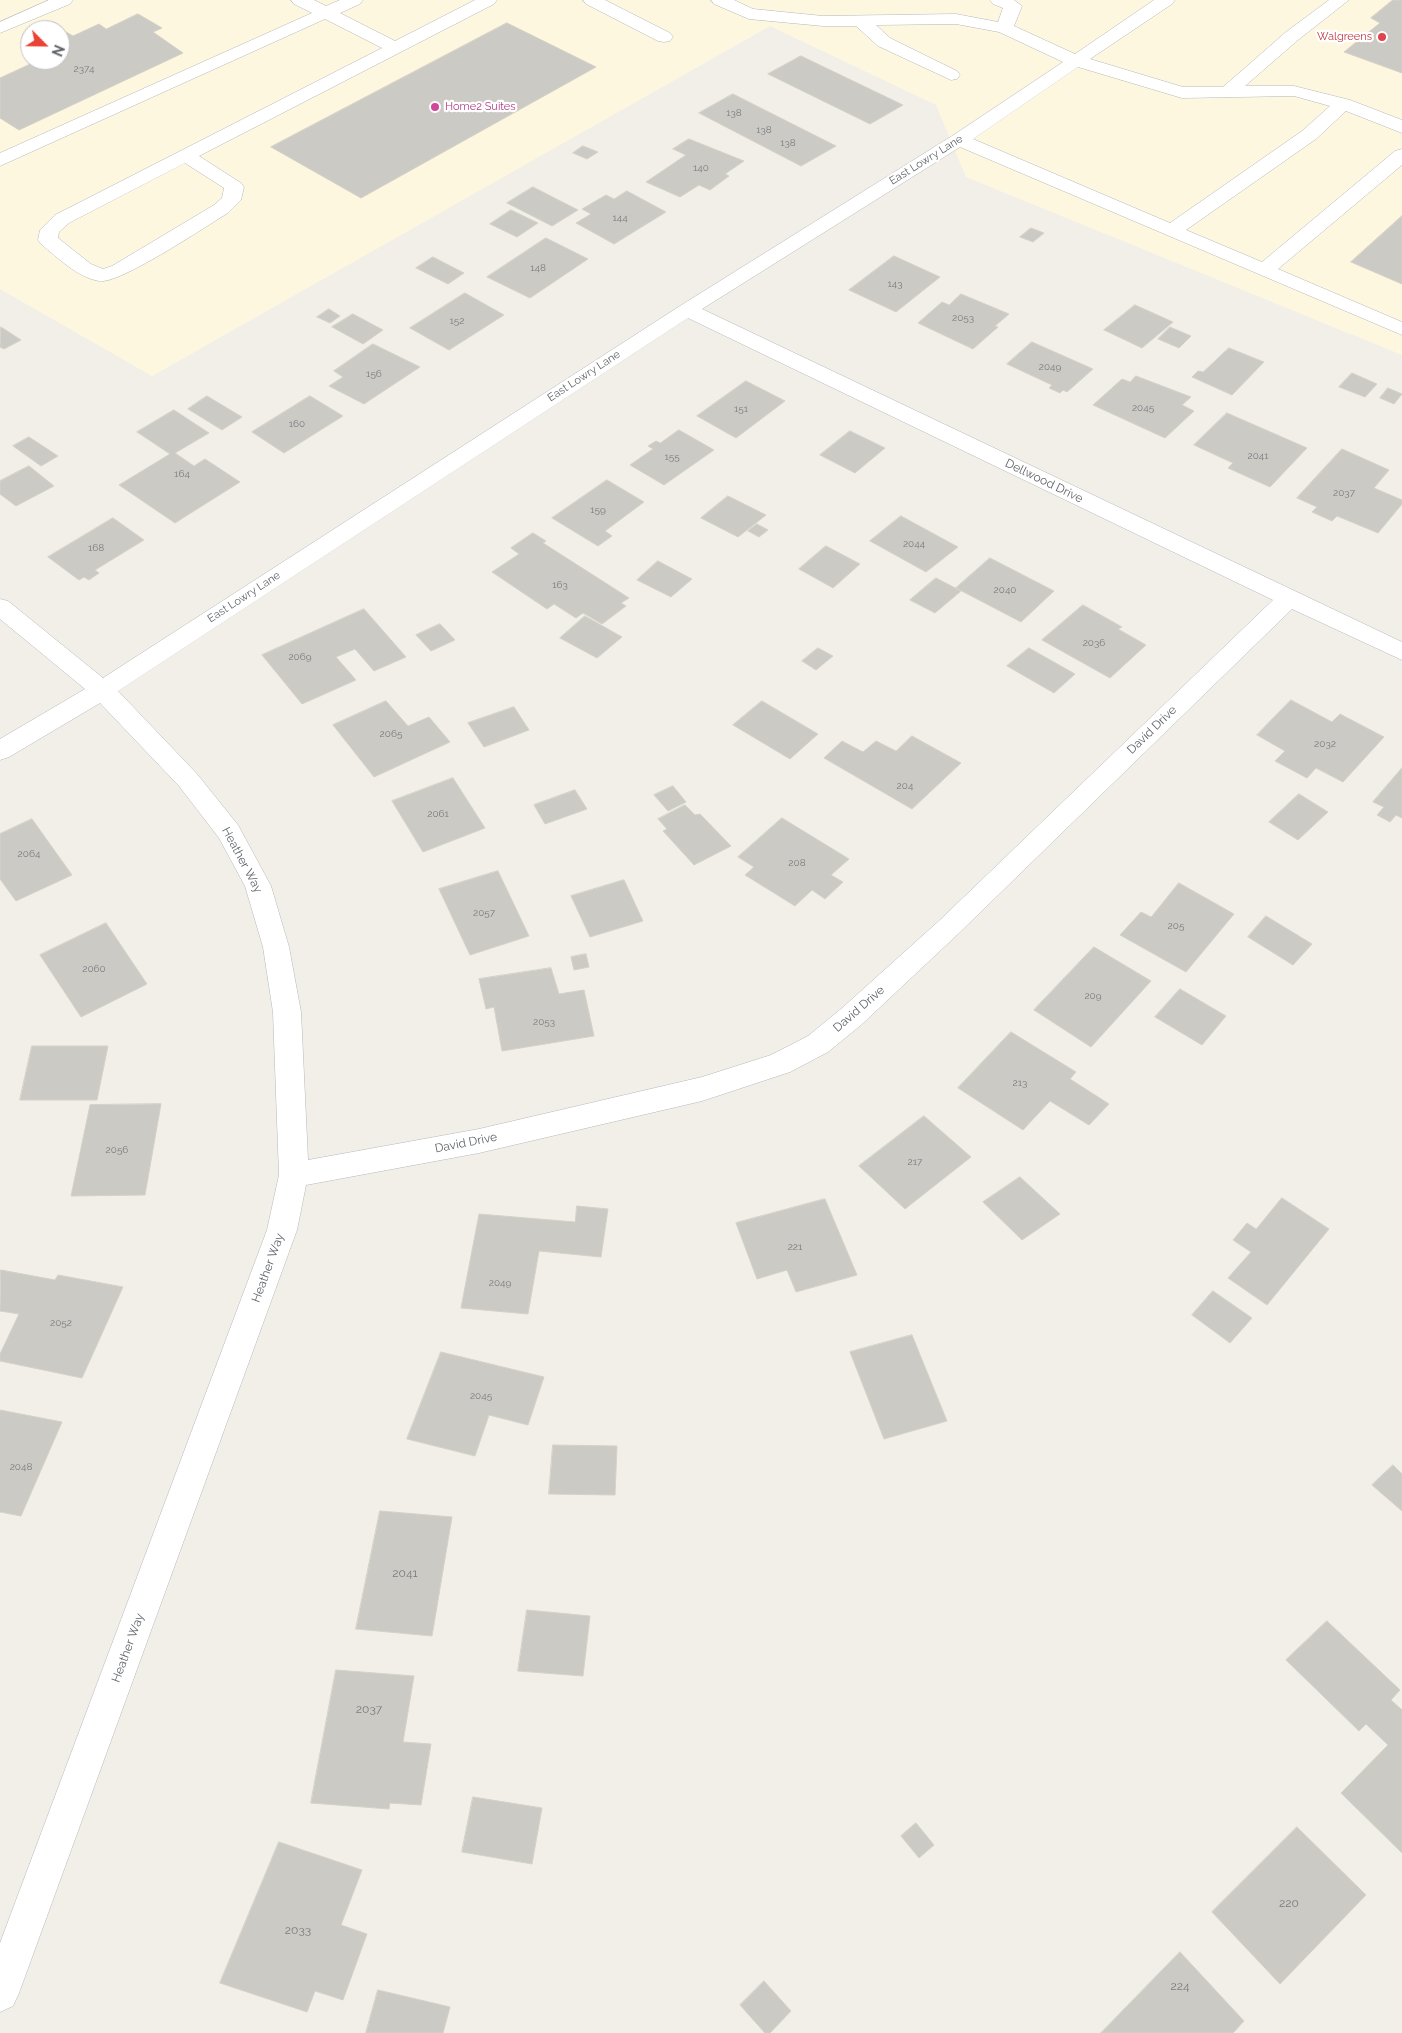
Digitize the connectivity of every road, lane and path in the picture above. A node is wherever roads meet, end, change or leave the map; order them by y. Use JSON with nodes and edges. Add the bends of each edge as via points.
{"nodes":[{"id":1,"x":64,"y":0,"type":"edge"},
{"id":2,"x":300,"y":0,"type":"edge"},
{"id":3,"x":354,"y":0,"type":"edge"},
{"id":4,"x":488,"y":0,"type":"edge"},
{"id":5,"x":592,"y":0,"type":"edge"},
{"id":6,"x":903,"y":0,"type":"edge"},
{"id":7,"x":999,"y":0,"type":"edge"},
{"id":8,"x":1340,"y":0,"type":"edge"},
{"id":9,"x":723,"y":1,"type":"edge"},
{"id":10,"x":1151,"y":3,"type":"edge"},
{"id":11,"x":325,"y":13,"type":"junction"},
{"id":12,"x":888,"y":20,"type":"junction"},
{"id":13,"x":861,"y":21,"type":"junction"},
{"id":14,"x":0,"y":28,"type":"edge"},
{"id":15,"x":1004,"y":28,"type":"junction"},
{"id":16,"x":664,"y":37,"type":"dead end"},
{"id":17,"x":396,"y":48,"type":"junction"},
{"id":18,"x":1076,"y":61,"type":"junction"},
{"id":19,"x":951,"y":75,"type":"dead end"},
{"id":20,"x":1230,"y":90,"type":"junction"},
{"id":21,"x":1344,"y":104,"type":"junction"},
{"id":22,"x":1402,"y":127,"type":"edge"},
{"id":23,"x":959,"y":140,"type":"junction"},
{"id":24,"x":1402,"y":155,"type":"edge"},
{"id":25,"x":186,"y":156,"type":"junction"},
{"id":26,"x":0,"y":160,"type":"edge"},
{"id":27,"x":1172,"y":231,"type":"junction"},
{"id":28,"x":1265,"y":270,"type":"junction"},
{"id":29,"x":686,"y":310,"type":"junction"},
{"id":30,"x":1402,"y":329,"type":"edge"},
{"id":31,"x":1289,"y":598,"type":"junction"},
{"id":32,"x":0,"y":607,"type":"edge"},
{"id":33,"x":1402,"y":652,"type":"edge"},
{"id":34,"x":102,"y":690,"type":"junction"},
{"id":35,"x":0,"y":751,"type":"edge"},
{"id":36,"x":294,"y":1176,"type":"junction"},
{"id":37,"x":0,"y":1993,"type":"edge"}],
"edges":[{"from":1,"to":14,"type":"street"},
{"from":2,"to":11,"type":"street"},
{"from":3,"to":11,"type":"street"},
{"from":4,"to":17,"type":"street"},
{"from":5,"to":16,"type":"street"},
{"from":6,"to":12,"type":"street"},
{"from":7,"to":15,"type":"street","via":[[1013,6]]},
{"from":8,"to":20,"type":"street","via":[[1292,36]]},
{"from":9,"to":13,"type":"street","via":[[749,14]]},
{"from":10,"to":18,"type":"street","name":"East Lowry Lane"},
{"from":11,"to":17,"type":"street"},
{"from":11,"to":26,"type":"street"},
{"from":12,"to":13,"type":"street"},
{"from":12,"to":15,"type":"street","via":[[956,19]]},
{"from":13,"to":19,"type":"street","via":[[884,42]]},
{"from":15,"to":18,"type":"street"},
{"from":17,"to":25,"type":"street"},
{"from":18,"to":20,"type":"street","via":[[1182,93]]},
{"from":18,"to":23,"type":"street","name":"East Lowry Lane"},
{"from":20,"to":21,"type":"street","via":[[1294,91]]},
{"from":21,"to":22,"type":"street"},
{"from":21,"to":27,"type":"street","via":[[1309,135]]},
{"from":23,"to":27,"type":"street"},
{"from":23,"to":29,"type":"street","name":"East Lowry Lane"},
{"from":24,"to":28,"type":"street"},
{"from":25,"to":25,"type":"street","via":[[62,219],[50,230],[48,240],[84,268],[102,276],[120,270],[221,209],[231,200],[234,187]]},
{"from":27,"to":28,"type":"street"},
{"from":28,"to":30,"type":"street"},
{"from":29,"to":31,"type":"street","name":"Dellwood Drive"},
{"from":29,"to":34,"type":"street","name":"East Lowry Lane"},
{"from":31,"to":33,"type":"street","name":"Dellwood Drive"},
{"from":31,"to":36,"type":"street","name":"David Drive","via":[[949,927],[818,1044],[780,1064],[702,1089],[479,1141]]},
{"from":32,"to":34,"type":"street","name":"Heather Way"},
{"from":34,"to":35,"type":"street","name":"East Lowry Lane"},
{"from":34,"to":36,"type":"street","name":"Heather Way","via":[[188,780],[229,832],[258,886],[276,947],[287,1012]]},
{"from":36,"to":37,"type":"street","name":"Heather Way","via":[[282,1230]]}]}
